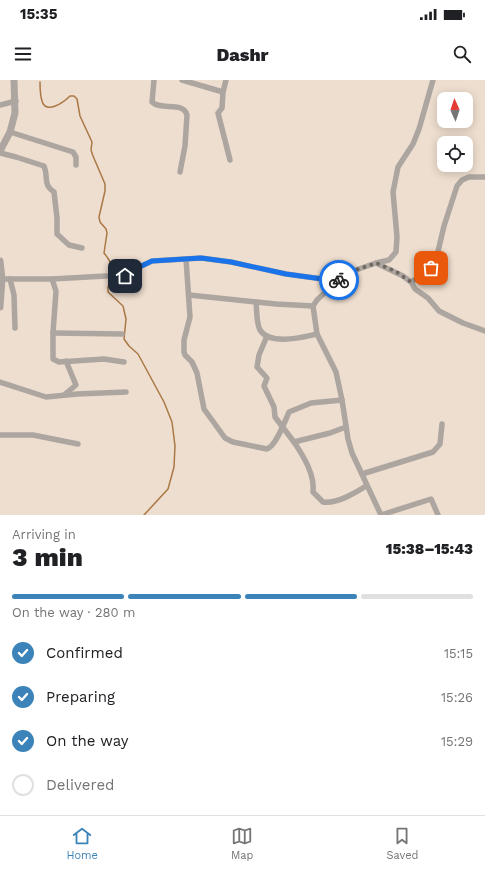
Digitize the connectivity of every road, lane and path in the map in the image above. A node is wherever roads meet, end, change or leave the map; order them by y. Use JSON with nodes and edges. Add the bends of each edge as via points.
{"nodes":[{"id":1,"x":14,"y":80,"type":"edge"},
{"id":2,"x":154,"y":80,"type":"edge"},
{"id":3,"x":182,"y":80,"type":"edge"},
{"id":4,"x":226,"y":80,"type":"edge"},
{"id":5,"x":432,"y":80,"type":"edge"},
{"id":6,"x":223,"y":92,"type":"junction"},
{"id":7,"x":16,"y":101,"type":"junction"},
{"id":8,"x":0,"y":105,"type":"edge"},
{"id":9,"x":10,"y":132,"type":"junction"},
{"id":10,"x":0,"y":152,"type":"edge"},
{"id":11,"x":230,"y":160,"type":"dead end"},
{"id":12,"x":76,"y":166,"type":"dead end"},
{"id":13,"x":180,"y":172,"type":"dead end"},
{"id":14,"x":485,"y":177,"type":"edge"},
{"id":15,"x":82,"y":248,"type":"dead end"},
{"id":16,"x":186,"y":258,"type":"junction"},
{"id":17,"x":0,"y":261,"type":"edge"},
{"id":18,"x":376,"y":263,"type":"junction"},
{"id":19,"x":106,"y":276,"type":"dead end"},
{"id":20,"x":2,"y":279,"type":"junction"},
{"id":21,"x":10,"y":279,"type":"junction"},
{"id":22,"x":52,"y":279,"type":"junction"},
{"id":23,"x":337,"y":281,"type":"junction"},
{"id":24,"x":411,"y":282,"type":"junction"},
{"id":25,"x":114,"y":283,"type":"dead end"},
{"id":26,"x":188,"y":295,"type":"junction"},
{"id":27,"x":256,"y":302,"type":"junction"},
{"id":28,"x":313,"y":306,"type":"junction"},
{"id":29,"x":0,"y":307,"type":"edge"},
{"id":30,"x":15,"y":328,"type":"dead end"},
{"id":31,"x":485,"y":331,"type":"edge"},
{"id":32,"x":53,"y":333,"type":"junction"},
{"id":33,"x":122,"y":334,"type":"dead end"},
{"id":34,"x":317,"y":334,"type":"junction"},
{"id":35,"x":267,"y":336,"type":"junction"},
{"id":36,"x":66,"y":361,"type":"junction"},
{"id":37,"x":124,"y":362,"type":"dead end"},
{"id":38,"x":0,"y":382,"type":"edge"},
{"id":39,"x":126,"y":392,"type":"dead end"},
{"id":40,"x":63,"y":396,"type":"junction"},
{"id":41,"x":342,"y":400,"type":"junction"},
{"id":42,"x":442,"y":424,"type":"dead end"},
{"id":43,"x":283,"y":427,"type":"junction"},
{"id":44,"x":346,"y":427,"type":"junction"},
{"id":45,"x":0,"y":435,"type":"edge"},
{"id":46,"x":294,"y":442,"type":"junction"},
{"id":47,"x":78,"y":444,"type":"dead end"},
{"id":48,"x":362,"y":474,"type":"junction"},
{"id":49,"x":366,"y":486,"type":"junction"},
{"id":50,"x":381,"y":515,"type":"edge"},
{"id":51,"x":438,"y":515,"type":"edge"}],
"edges":[{"from":1,"to":7,"type":"street"},
{"from":2,"to":13,"type":"street","via":[[154,104],[182,108],[186,111],[186,139]]},
{"from":3,"to":6,"type":"street"},
{"from":4,"to":6,"type":"street"},
{"from":5,"to":18,"type":"street","via":[[419,129],[413,144],[398,167],[393,192],[396,252],[390,260]]},
{"from":6,"to":11,"type":"street","via":[[222,108],[218,112]]},
{"from":7,"to":8,"type":"street"},
{"from":7,"to":9,"type":"street"},
{"from":9,"to":10,"type":"street"},
{"from":9,"to":12,"type":"street","via":[[74,152]]},
{"from":10,"to":15,"type":"street","via":[[44,166],[46,182],[55,197],[57,234],[69,245]]},
{"from":14,"to":24,"type":"street","via":[[469,177],[457,186],[436,260],[425,274]]},
{"from":16,"to":23,"type":"street","via":[[216,259],[286,274]]},
{"from":16,"to":25,"type":"street","via":[[152,261]]},
{"from":16,"to":26,"type":"street"},
{"from":17,"to":20,"type":"street"},
{"from":18,"to":23,"type":"street","via":[[353,271]]},
{"from":18,"to":24,"type":"street","via":[[395,271]]},
{"from":19,"to":22,"type":"street"},
{"from":20,"to":21,"type":"street"},
{"from":20,"to":29,"type":"street"},
{"from":21,"to":22,"type":"street"},
{"from":21,"to":30,"type":"street","via":[[14,295]]},
{"from":22,"to":32,"type":"street","via":[[56,291]]},
{"from":23,"to":28,"type":"street"},
{"from":24,"to":31,"type":"street","via":[[439,311]]},
{"from":26,"to":27,"type":"street"},
{"from":26,"to":43,"type":"street","via":[[190,317],[184,340],[184,352],[192,362],[200,385],[204,409],[212,423],[225,438],[233,442],[267,450]]},
{"from":27,"to":28,"type":"street"},
{"from":27,"to":35,"type":"street","via":[[260,329]]},
{"from":28,"to":34,"type":"street"},
{"from":32,"to":33,"type":"street"},
{"from":32,"to":36,"type":"street","via":[[53,359],[59,362]]},
{"from":34,"to":35,"type":"street","via":[[285,339]]},
{"from":34,"to":41,"type":"street","via":[[336,372]]},
{"from":35,"to":43,"type":"street","via":[[257,367],[266,378],[264,386],[276,417]]},
{"from":36,"to":37,"type":"street","via":[[104,359]]},
{"from":36,"to":40,"type":"street","via":[[76,385]]},
{"from":38,"to":40,"type":"street","via":[[46,397]]},
{"from":39,"to":40,"type":"street"},
{"from":41,"to":43,"type":"street","via":[[311,403],[299,407],[289,412]]},
{"from":41,"to":44,"type":"street"},
{"from":42,"to":48,"type":"street","via":[[440,444],[433,452]]},
{"from":43,"to":46,"type":"street"},
{"from":44,"to":46,"type":"street"},
{"from":44,"to":48,"type":"street","via":[[352,453]]},
{"from":45,"to":47,"type":"street","via":[[33,435]]},
{"from":46,"to":49,"type":"street","via":[[307,464],[314,484],[312,492],[323,502],[345,497]]},
{"from":48,"to":49,"type":"street"},
{"from":49,"to":50,"type":"street"},
{"from":50,"to":51,"type":"street","via":[[430,499]]}]}
